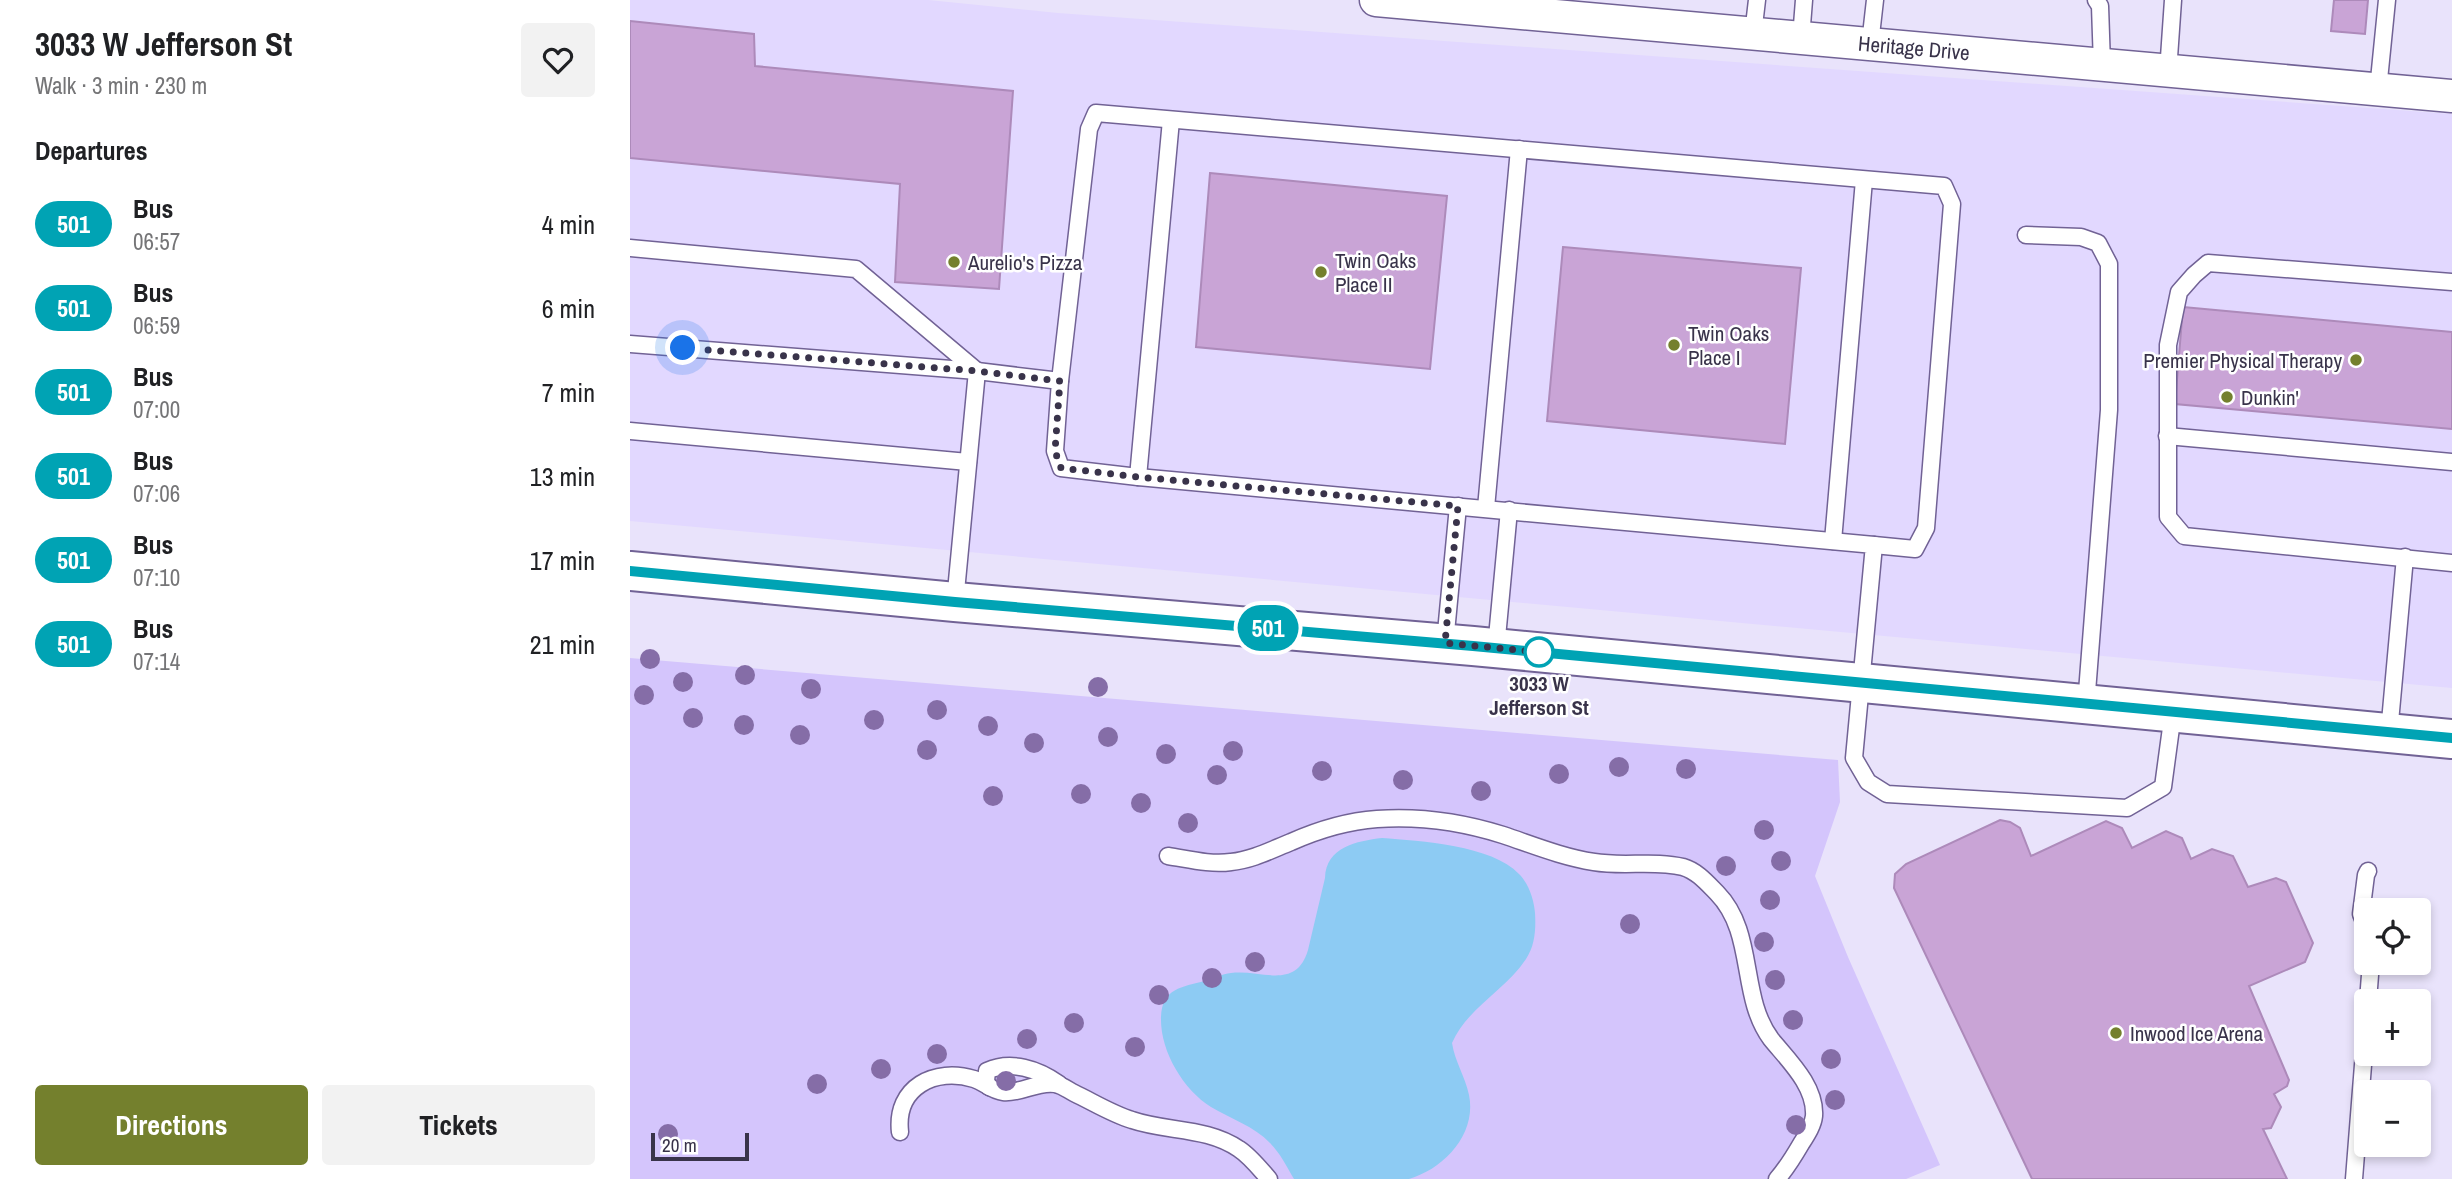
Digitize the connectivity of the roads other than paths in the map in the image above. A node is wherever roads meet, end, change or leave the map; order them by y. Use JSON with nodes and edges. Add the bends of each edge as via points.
{"nodes":[{"id":1,"x":1376,"y":0,"type":"edge"},
{"id":2,"x":1756,"y":0,"type":"edge"},
{"id":3,"x":1804,"y":0,"type":"edge"},
{"id":4,"x":1875,"y":0,"type":"edge"},
{"id":5,"x":2096,"y":0,"type":"edge"},
{"id":6,"x":2173,"y":0,"type":"edge"},
{"id":7,"x":2387,"y":0,"type":"edge"},
{"id":8,"x":1753,"y":34,"type":"junction"},
{"id":9,"x":1801,"y":38,"type":"junction"},
{"id":10,"x":1870,"y":44,"type":"junction"},
{"id":11,"x":2102,"y":65,"type":"junction"},
{"id":12,"x":2168,"y":72,"type":"junction"},
{"id":13,"x":2378,"y":90,"type":"junction"},
{"id":14,"x":2452,"y":96,"type":"edge"},
{"id":15,"x":1171,"y":120,"type":"junction"},
{"id":16,"x":1518,"y":149,"type":"junction"},
{"id":17,"x":1864,"y":180,"type":"junction"},
{"id":18,"x":2026,"y":235,"type":"dead end"},
{"id":19,"x":630,"y":248,"type":"edge"},
{"id":20,"x":2452,"y":282,"type":"edge"},
{"id":21,"x":630,"y":344,"type":"edge"},
{"id":22,"x":977,"y":371,"type":"junction"},
{"id":23,"x":1060,"y":381,"type":"junction"},
{"id":24,"x":630,"y":430,"type":"edge"},
{"id":25,"x":2167,"y":436,"type":"junction"},
{"id":26,"x":968,"y":462,"type":"junction"},
{"id":27,"x":2452,"y":462,"type":"edge"},
{"id":28,"x":1138,"y":477,"type":"junction"},
{"id":29,"x":1458,"y":506,"type":"junction"},
{"id":30,"x":1486,"y":508,"type":"junction"},
{"id":31,"x":1509,"y":510,"type":"junction"},
{"id":32,"x":1833,"y":541,"type":"junction"},
{"id":33,"x":1874,"y":545,"type":"junction"},
{"id":34,"x":2405,"y":557,"type":"junction"},
{"id":35,"x":2452,"y":563,"type":"edge"},
{"id":36,"x":630,"y":571,"type":"edge"},
{"id":37,"x":955,"y":602,"type":"junction"},
{"id":38,"x":1445,"y":643,"type":"junction"},
{"id":39,"x":1496,"y":648,"type":"junction"},
{"id":40,"x":1861,"y":684,"type":"junction"},
{"id":41,"x":2086,"y":705,"type":"junction"},
{"id":42,"x":2173,"y":713,"type":"junction"},
{"id":43,"x":2389,"y":733,"type":"junction"},
{"id":44,"x":2452,"y":738,"type":"edge"},
{"id":45,"x":1168,"y":856,"type":"dead end"},
{"id":46,"x":2368,"y":871,"type":"dead end"},
{"id":47,"x":2363,"y":898,"type":"edge"},
{"id":48,"x":2363,"y":1066,"type":"edge"},
{"id":49,"x":1061,"y":1086,"type":"junction"},
{"id":50,"x":989,"y":1087,"type":"junction"},
{"id":51,"x":900,"y":1132,"type":"dead end"},
{"id":52,"x":1269,"y":1179,"type":"edge"},
{"id":53,"x":1777,"y":1179,"type":"edge"},
{"id":54,"x":2354,"y":1179,"type":"edge"}],
"edges":[{"from":1,"to":8,"type":"street","name":"Heritage Drive"},
{"from":2,"to":8,"type":"lane"},
{"from":3,"to":9,"type":"lane"},
{"from":4,"to":10,"type":"lane"},
{"from":5,"to":11,"type":"lane"},
{"from":6,"to":12,"type":"lane"},
{"from":7,"to":13,"type":"lane"},
{"from":8,"to":9,"type":"street","name":"Heritage Drive"},
{"from":9,"to":10,"type":"street","name":"Heritage Drive"},
{"from":10,"to":11,"type":"street","name":"Heritage Drive"},
{"from":11,"to":12,"type":"street","name":"Heritage Drive"},
{"from":12,"to":13,"type":"street","name":"Heritage Drive"},
{"from":13,"to":14,"type":"street","name":"Heritage Drive"},
{"from":15,"to":16,"type":"lane"},
{"from":15,"to":23,"type":"lane","via":[[1096,113],[1089,129]]},
{"from":15,"to":28,"type":"lane"},
{"from":16,"to":17,"type":"lane"},
{"from":16,"to":30,"type":"lane"},
{"from":17,"to":32,"type":"lane"},
{"from":17,"to":33,"type":"lane","via":[[1944,186],[1952,204],[1926,527],[1915,549]]},
{"from":18,"to":41,"type":"lane","via":[[2081,237],[2098,243],[2109,264],[2109,410]]},
{"from":19,"to":22,"type":"lane","via":[[856,269]]},
{"from":20,"to":25,"type":"lane","via":[[2208,263],[2179,292],[2168,345]]},
{"from":21,"to":22,"type":"lane"},
{"from":22,"to":23,"type":"lane"},
{"from":22,"to":26,"type":"lane"},
{"from":23,"to":28,"type":"lane","via":[[1055,451],[1061,468]]},
{"from":24,"to":26,"type":"lane"},
{"from":25,"to":27,"type":"lane"},
{"from":25,"to":34,"type":"lane","via":[[2168,517],[2184,536]]},
{"from":26,"to":37,"type":"lane"},
{"from":28,"to":29,"type":"lane"},
{"from":29,"to":30,"type":"lane"},
{"from":29,"to":38,"type":"lane"},
{"from":30,"to":31,"type":"lane"},
{"from":31,"to":32,"type":"lane"},
{"from":31,"to":39,"type":"lane"},
{"from":32,"to":33,"type":"lane"},
{"from":33,"to":40,"type":"lane"},
{"from":34,"to":35,"type":"lane"},
{"from":34,"to":43,"type":"lane"},
{"from":36,"to":37,"type":"main road"},
{"from":37,"to":38,"type":"main road"},
{"from":38,"to":39,"type":"main road"},
{"from":39,"to":40,"type":"main road"},
{"from":40,"to":41,"type":"main road"},
{"from":40,"to":42,"type":"lane","via":[[1854,758],[1868,782],[1888,794],[2127,808],[2163,787]]},
{"from":41,"to":42,"type":"main road"},
{"from":42,"to":43,"type":"main road"},
{"from":43,"to":44,"type":"main road"},
{"from":45,"to":53,"type":"lane","via":[[1230,863],[1353,822],[1413,818],[1499,834],[1576,859],[1611,865],[1678,866],[1697,874],[1731,913],[1761,1026],[1801,1078],[1812,1101],[1809,1131]]},
{"from":46,"to":47,"type":"lane"},
{"from":48,"to":54,"type":"lane"},
{"from":49,"to":50,"type":"lane","via":[[1045,1084],[1009,1092]]},
{"from":49,"to":50,"type":"lane","via":[[1034,1071],[1000,1066],[986,1071]]},
{"from":49,"to":52,"type":"lane","via":[[1131,1120],[1214,1137],[1240,1149]]},
{"from":50,"to":51,"type":"lane","via":[[976,1079],[948,1074],[925,1082],[903,1102]]}]}
